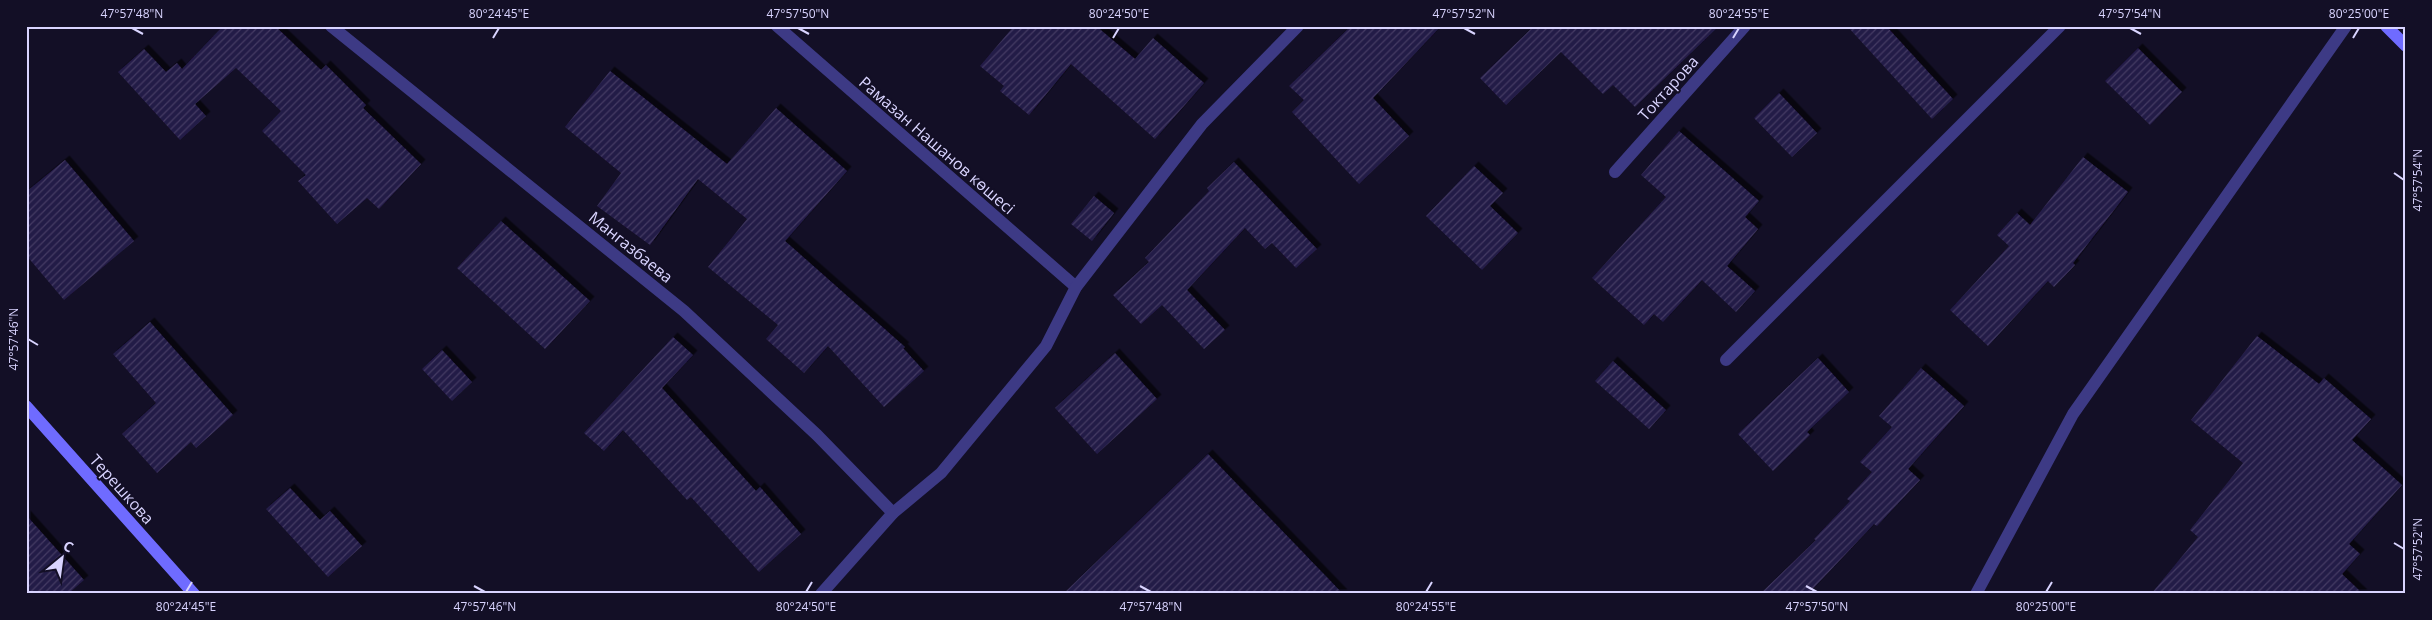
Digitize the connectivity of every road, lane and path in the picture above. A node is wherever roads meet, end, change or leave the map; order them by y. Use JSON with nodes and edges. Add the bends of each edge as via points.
{"nodes":[{"id":1,"x":331,"y":26,"type":"edge"},
{"id":2,"x":776,"y":26,"type":"edge"},
{"id":3,"x":1298,"y":26,"type":"edge"},
{"id":4,"x":1745,"y":26,"type":"edge"},
{"id":5,"x":2060,"y":26,"type":"edge"},
{"id":6,"x":2346,"y":26,"type":"edge"},
{"id":7,"x":2386,"y":26,"type":"edge"},
{"id":8,"x":2406,"y":46,"type":"edge"},
{"id":9,"x":1614,"y":172,"type":"dead end"},
{"id":10,"x":1076,"y":287,"type":"junction"},
{"id":11,"x":1726,"y":360,"type":"dead end"},
{"id":12,"x":26,"y":406,"type":"edge"},
{"id":13,"x":893,"y":513,"type":"junction"},
{"id":14,"x":194,"y":594,"type":"edge"},
{"id":15,"x":821,"y":594,"type":"edge"},
{"id":16,"x":1976,"y":594,"type":"edge"}],
"edges":[{"from":1,"to":13,"type":"street","name":"Мангазбаева","via":[[684,310],[817,435]]},
{"from":2,"to":10,"type":"street","name":"Рамазан Нашанов көшесі"},
{"from":3,"to":10,"type":"street","via":[[1202,124]]},
{"from":4,"to":9,"type":"street","name":"Токтарова"},
{"from":5,"to":11,"type":"street"},
{"from":6,"to":16,"type":"street","via":[[2073,414]]},
{"from":7,"to":8,"type":"street"},
{"from":10,"to":13,"type":"street","via":[[1046,346],[940,473]]},
{"from":12,"to":14,"type":"street","name":"Терешкова"},
{"from":13,"to":15,"type":"street"}]}
